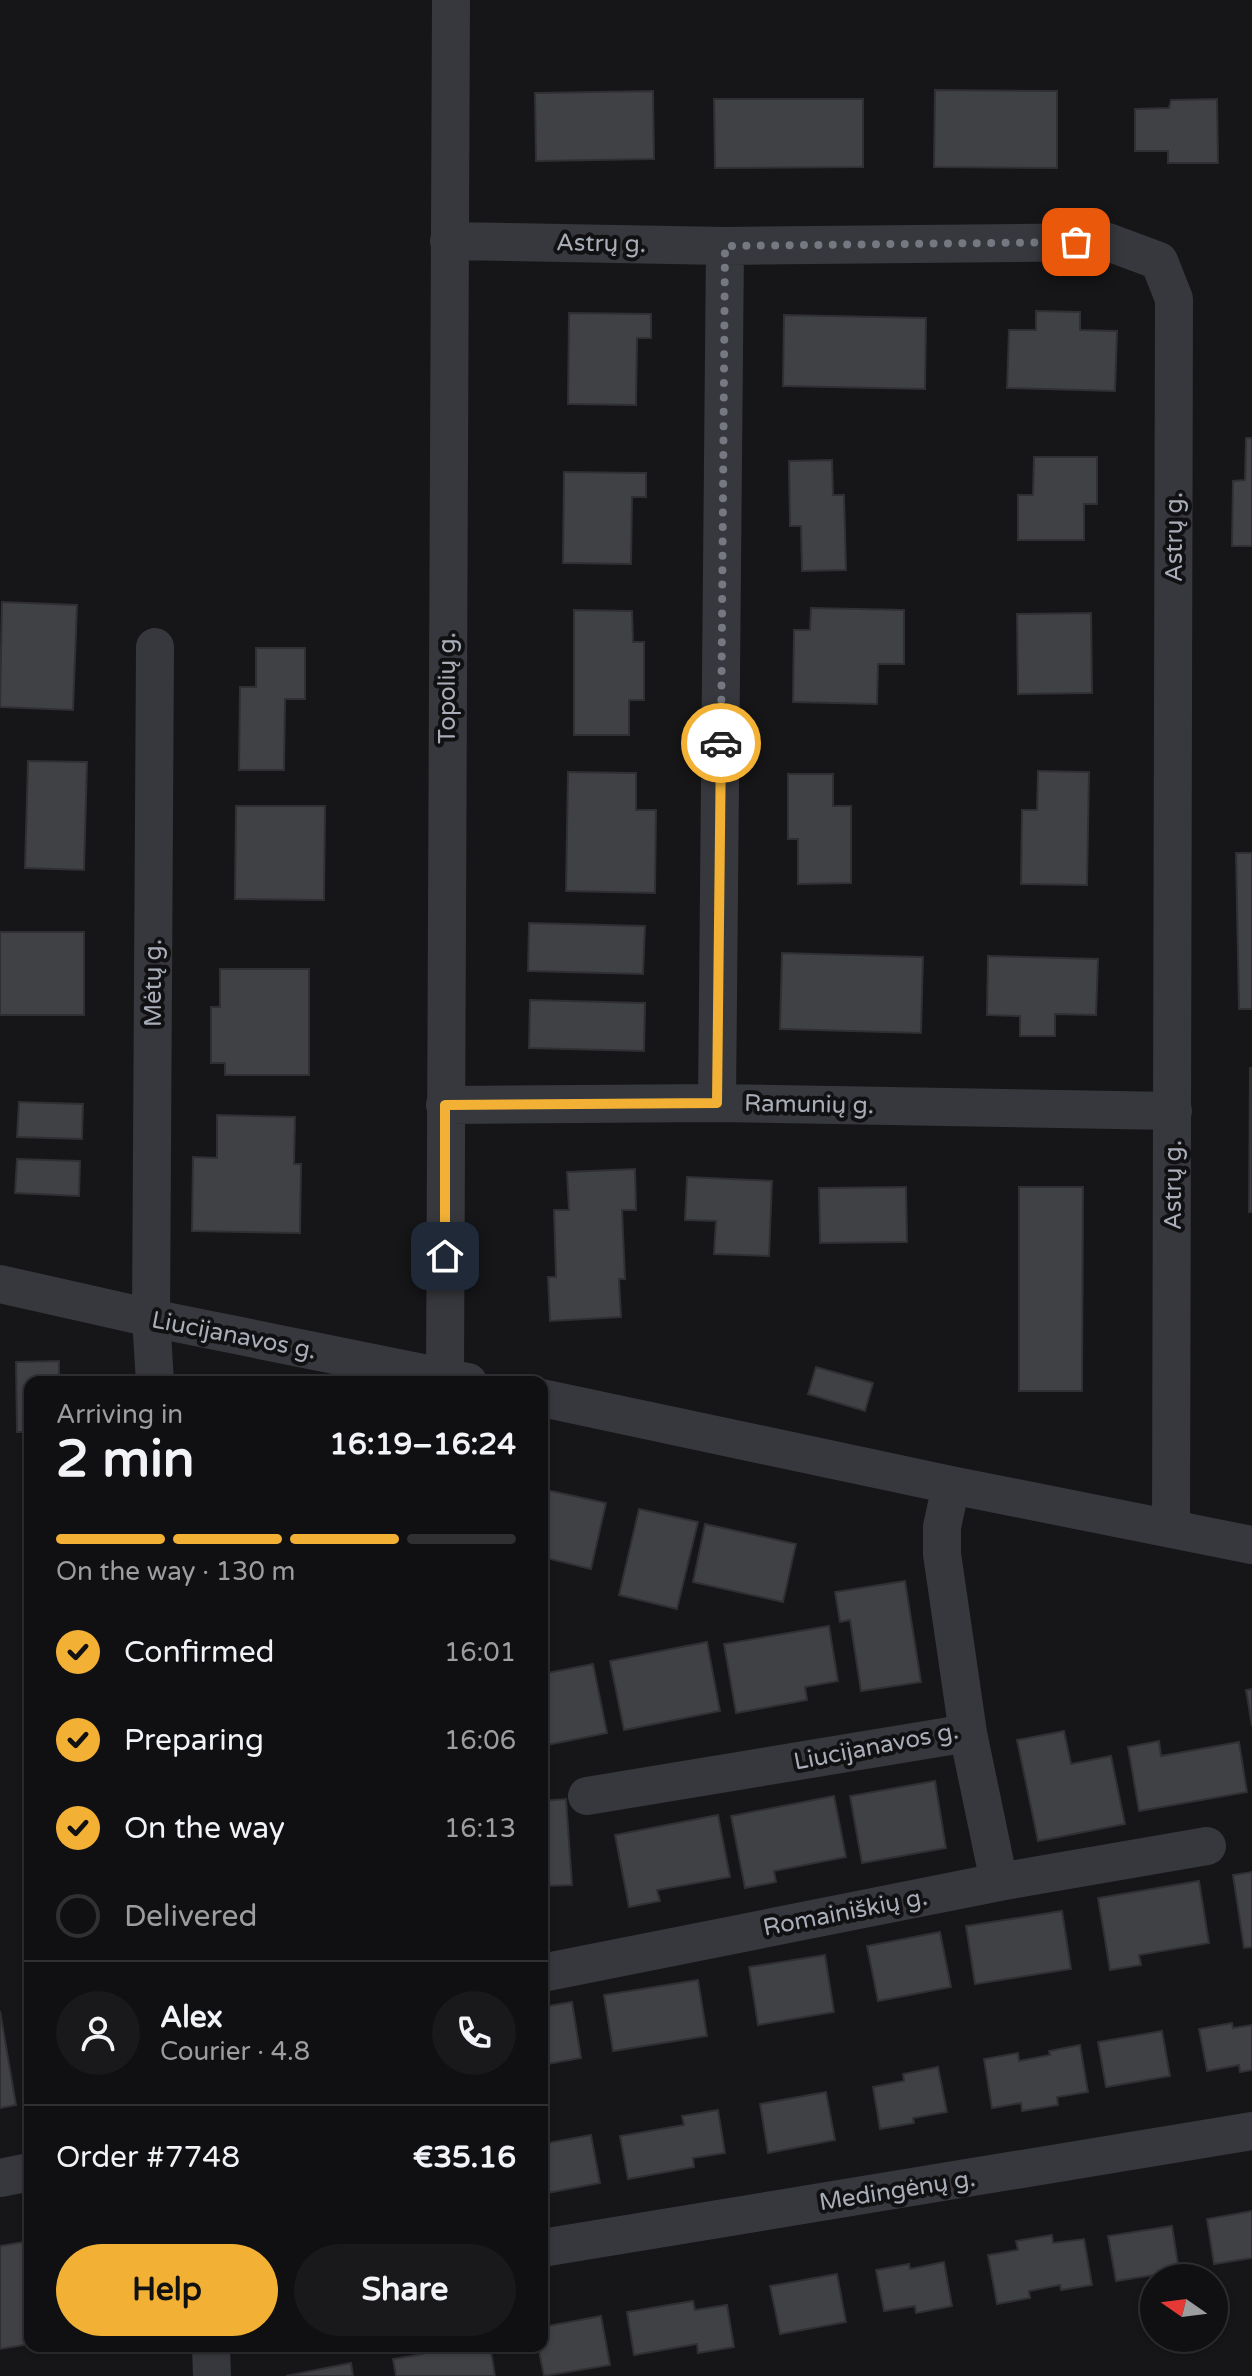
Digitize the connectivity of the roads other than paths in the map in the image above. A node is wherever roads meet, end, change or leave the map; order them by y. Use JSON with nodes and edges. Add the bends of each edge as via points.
{"nodes":[{"id":1,"x":451,"y":0,"type":"edge"},
{"id":2,"x":449,"y":241,"type":"junction"},
{"id":3,"x":725,"y":246,"type":"junction"},
{"id":4,"x":155,"y":647,"type":"dead end"},
{"id":5,"x":717,"y":1103,"type":"junction"},
{"id":6,"x":445,"y":1105,"type":"junction"},
{"id":7,"x":1173,"y":1111,"type":"junction"},
{"id":8,"x":0,"y":1284,"type":"edge"},
{"id":9,"x":151,"y":1318,"type":"junction"},
{"id":10,"x":155,"y":1376,"type":"edge"},
{"id":11,"x":436,"y":1376,"type":"edge"},
{"id":12,"x":456,"y":1376,"type":"edge"},
{"id":13,"x":548,"y":1399,"type":"edge"},
{"id":14,"x":951,"y":1485,"type":"junction"},
{"id":15,"x":1171,"y":1529,"type":"junction"},
{"id":16,"x":1252,"y":1545,"type":"edge"},
{"id":17,"x":968,"y":1733,"type":"junction"},
{"id":18,"x":587,"y":1796,"type":"dead end"},
{"id":19,"x":1207,"y":1846,"type":"dead end"},
{"id":20,"x":999,"y":1882,"type":"junction"},
{"id":21,"x":548,"y":1972,"type":"edge"},
{"id":22,"x":1252,"y":2131,"type":"edge"},
{"id":23,"x":24,"y":2173,"type":"edge"},
{"id":24,"x":0,"y":2178,"type":"edge"},
{"id":25,"x":548,"y":2247,"type":"edge"},
{"id":26,"x":211,"y":2352,"type":"edge"},
{"id":27,"x":212,"y":2376,"type":"edge"}],
"edges":[{"from":1,"to":2,"type":"street","name":"Topolių g."},
{"from":2,"to":3,"type":"street","name":"Astrų g."},
{"from":2,"to":6,"type":"street","name":"Topolių g."},
{"from":3,"to":5,"type":"street"},
{"from":3,"to":7,"type":"street","name":"Astrų g.","via":[[1108,242],[1159,261],[1174,299]]},
{"from":4,"to":9,"type":"street","name":"Mėtų g."},
{"from":5,"to":6,"type":"street","name":"Ramunių g."},
{"from":5,"to":7,"type":"street","name":"Ramunių g."},
{"from":6,"to":12,"type":"street","name":"Topolių g."},
{"from":7,"to":15,"type":"street","name":"Astrų g."},
{"from":8,"to":9,"type":"street","name":"Liucijanavos g."},
{"from":9,"to":10,"type":"street"},
{"from":9,"to":11,"type":"street","name":"Liucijanavos g."},
{"from":13,"to":14,"type":"street"},
{"from":14,"to":15,"type":"street"},
{"from":14,"to":17,"type":"street","name":"Liucijanavos g.","via":[[942,1554]]},
{"from":15,"to":16,"type":"street"},
{"from":17,"to":18,"type":"street","name":"Liucijanavos g."},
{"from":17,"to":20,"type":"street"},
{"from":19,"to":20,"type":"street","name":"Romainiškių g."},
{"from":20,"to":21,"type":"street","name":"Romainiškių g."},
{"from":22,"to":25,"type":"street","name":"Medingėnų g."},
{"from":23,"to":24,"type":"street"},
{"from":26,"to":27,"type":"street"}]}
